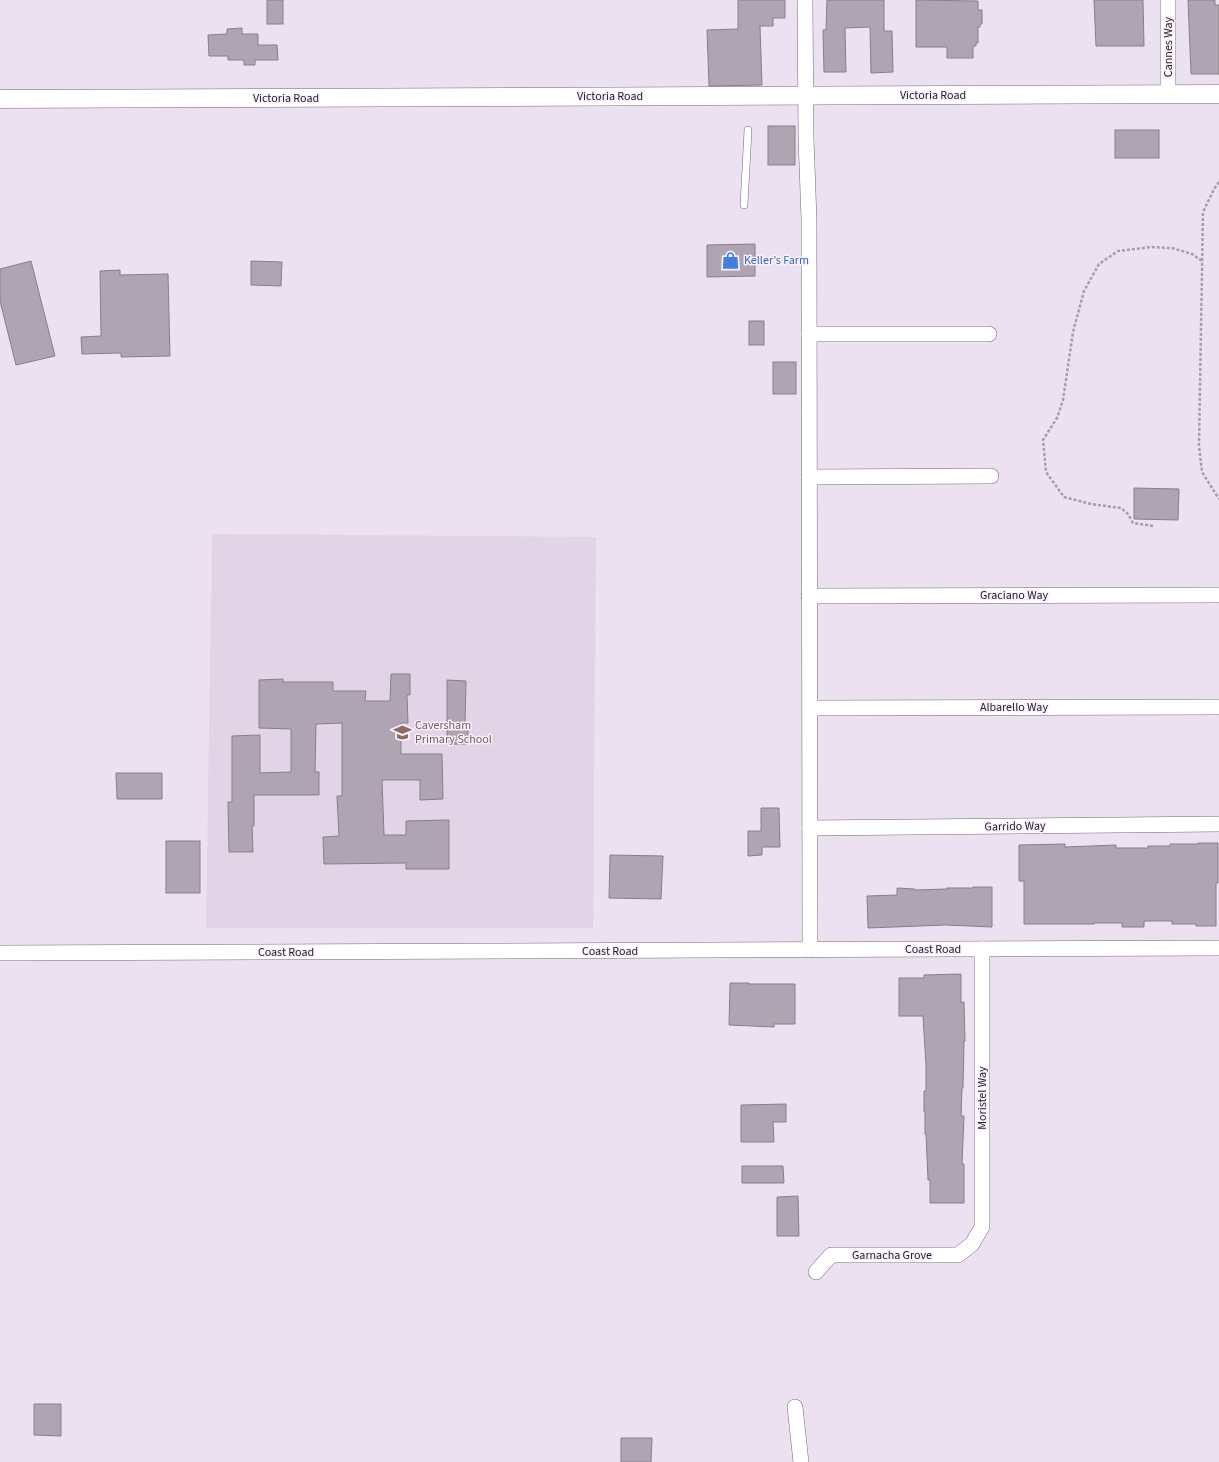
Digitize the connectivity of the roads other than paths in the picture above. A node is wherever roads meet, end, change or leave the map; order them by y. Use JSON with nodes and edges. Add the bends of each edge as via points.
{"nodes":[{"id":1,"x":805,"y":0,"type":"edge"},
{"id":2,"x":1168,"y":0,"type":"edge"},
{"id":3,"x":1168,"y":94,"type":"junction"},
{"id":4,"x":1219,"y":94,"type":"edge"},
{"id":5,"x":806,"y":95,"type":"junction"},
{"id":6,"x":0,"y":100,"type":"edge"},
{"id":7,"x":748,"y":130,"type":"dead end"},
{"id":8,"x":744,"y":205,"type":"dead end"},
{"id":9,"x":809,"y":334,"type":"junction"},
{"id":10,"x":989,"y":334,"type":"dead end"},
{"id":11,"x":991,"y":476,"type":"dead end"},
{"id":12,"x":809,"y":477,"type":"junction"},
{"id":13,"x":1219,"y":595,"type":"edge"},
{"id":14,"x":809,"y":596,"type":"junction"},
{"id":15,"x":1219,"y":707,"type":"edge"},
{"id":16,"x":810,"y":708,"type":"junction"},
{"id":17,"x":1219,"y":824,"type":"edge"},
{"id":18,"x":810,"y":828,"type":"junction"},
{"id":19,"x":1219,"y":948,"type":"edge"},
{"id":20,"x":982,"y":949,"type":"junction"},
{"id":21,"x":810,"y":950,"type":"junction"},
{"id":22,"x":0,"y":953,"type":"edge"},
{"id":23,"x":972,"y":1244,"type":"joint"},
{"id":24,"x":816,"y":1272,"type":"dead end"},
{"id":25,"x":795,"y":1408,"type":"dead end"},
{"id":26,"x":801,"y":1462,"type":"edge"}],
"edges":[{"from":1,"to":5,"type":"street"},
{"from":2,"to":3,"type":"street","name":"Cannes Way"},
{"from":3,"to":4,"type":"street","name":"Victoria Road"},
{"from":3,"to":5,"type":"street","name":"Victoria Road"},
{"from":5,"to":6,"type":"street","name":"Victoria Road"},
{"from":5,"to":9,"type":"street"},
{"from":7,"to":8,"type":"lane"},
{"from":9,"to":10,"type":"street"},
{"from":9,"to":12,"type":"street"},
{"from":11,"to":12,"type":"street"},
{"from":12,"to":14,"type":"street"},
{"from":13,"to":14,"type":"street","name":"Graciano Way"},
{"from":14,"to":16,"type":"street"},
{"from":15,"to":16,"type":"street","name":"Albarello Way"},
{"from":16,"to":18,"type":"street"},
{"from":17,"to":18,"type":"street","name":"Garrido Way"},
{"from":18,"to":21,"type":"street"},
{"from":19,"to":20,"type":"street","name":"Coast Road"},
{"from":20,"to":21,"type":"street","name":"Coast Road"},
{"from":20,"to":23,"type":"street","name":"Moristel Way","via":[[982,1227]]},
{"from":21,"to":22,"type":"street","name":"Coast Road"},
{"from":23,"to":24,"type":"street","name":"Garnacha Grove","via":[[958,1255],[831,1255]]},
{"from":25,"to":26,"type":"street"}]}
